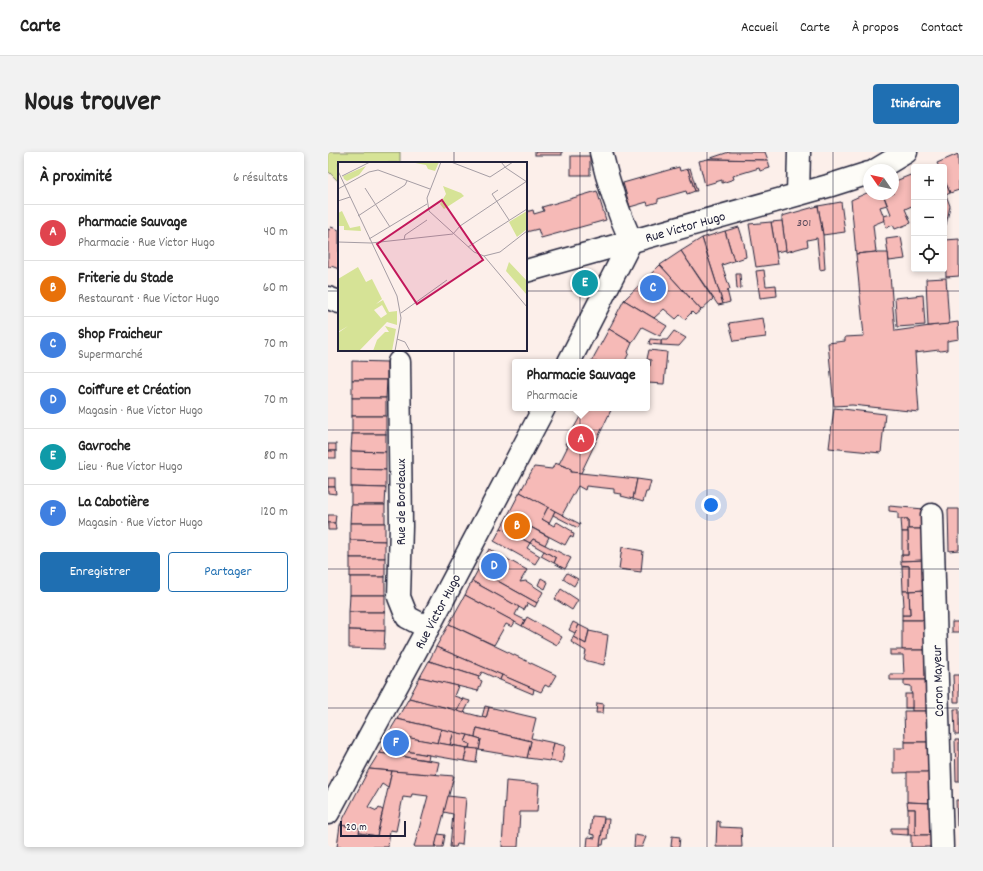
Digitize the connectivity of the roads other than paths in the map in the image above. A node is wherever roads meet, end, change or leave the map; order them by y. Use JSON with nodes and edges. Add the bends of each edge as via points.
{"nodes":[{"id":1,"x":601,"y":152,"type":"edge"},
{"id":2,"x":799,"y":152,"type":"edge"},
{"id":3,"x":906,"y":152,"type":"edge"},
{"id":4,"x":886,"y":164,"type":"edge"},
{"id":5,"x":863,"y":175,"type":"edge"},
{"id":6,"x":798,"y":194,"type":"junction"},
{"id":7,"x":631,"y":241,"type":"junction"},
{"id":8,"x":527,"y":271,"type":"edge"},
{"id":9,"x":328,"y":298,"type":"edge"},
{"id":10,"x":338,"y":302,"type":"edge"},
{"id":11,"x":571,"y":359,"type":"edge"},
{"id":12,"x":399,"y":362,"type":"dead end"},
{"id":13,"x":542,"y":411,"type":"edge"},
{"id":14,"x":932,"y":515,"type":"dead end"},
{"id":15,"x":428,"y":628,"type":"junction"},
{"id":16,"x":328,"y":813,"type":"edge"},
{"id":17,"x":942,"y":847,"type":"edge"}],
"edges":[{"from":1,"to":7,"type":"street","via":[[613,197]]},
{"from":2,"to":6,"type":"street"},
{"from":3,"to":4,"type":"street"},
{"from":5,"to":6,"type":"street","name":"Rue Victor Hugo"},
{"from":6,"to":7,"type":"street","name":"Rue Victor Hugo"},
{"from":7,"to":8,"type":"street"},
{"from":7,"to":11,"type":"street","name":"Rue Victor Hugo"},
{"from":9,"to":10,"type":"street"},
{"from":12,"to":15,"type":"street","name":"Rue de Bordeaux","via":[[399,597],[407,617]]},
{"from":13,"to":15,"type":"street","name":"Rue Victor Hugo"},
{"from":14,"to":17,"type":"street","name":"Coron Mayeur"},
{"from":15,"to":16,"type":"street","name":"Rue Victor Hugo"}]}
